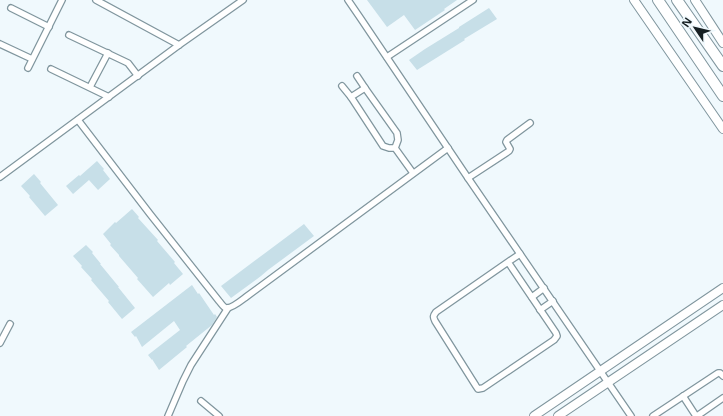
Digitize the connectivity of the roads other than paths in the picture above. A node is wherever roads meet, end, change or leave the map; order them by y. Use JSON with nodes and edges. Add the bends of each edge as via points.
{"nodes":[{"id":1,"x":62,"y":0,"type":"edge"},
{"id":2,"x":96,"y":0,"type":"edge"},
{"id":3,"x":243,"y":0,"type":"edge"},
{"id":4,"x":348,"y":0,"type":"edge"},
{"id":5,"x":473,"y":0,"type":"edge"},
{"id":6,"x":634,"y":0,"type":"edge"},
{"id":7,"x":658,"y":0,"type":"edge"},
{"id":8,"x":677,"y":0,"type":"edge"},
{"id":9,"x":695,"y":0,"type":"edge"},
{"id":10,"x":11,"y":8,"type":"dead end"},
{"id":11,"x":49,"y":27,"type":"junction"},
{"id":12,"x":69,"y":35,"type":"dead end"},
{"id":13,"x":723,"y":43,"type":"edge"},
{"id":14,"x":0,"y":44,"type":"edge"},
{"id":15,"x":179,"y":46,"type":"junction"},
{"id":16,"x":108,"y":53,"type":"junction"},
{"id":17,"x":387,"y":57,"type":"junction"},
{"id":18,"x":32,"y":59,"type":"junction"},
{"id":19,"x":723,"y":66,"type":"edge"},
{"id":20,"x":28,"y":68,"type":"dead end"},
{"id":21,"x":51,"y":69,"type":"dead end"},
{"id":22,"x":138,"y":76,"type":"junction"},
{"id":23,"x":357,"y":76,"type":"dead end"},
{"id":24,"x":342,"y":86,"type":"dead end"},
{"id":25,"x":90,"y":88,"type":"junction"},
{"id":26,"x":365,"y":88,"type":"junction"},
{"id":27,"x":723,"y":96,"type":"edge"},
{"id":28,"x":109,"y":97,"type":"junction"},
{"id":29,"x":351,"y":97,"type":"junction"},
{"id":30,"x":78,"y":120,"type":"junction"},
{"id":31,"x":530,"y":123,"type":"dead end"},
{"id":32,"x":723,"y":129,"type":"edge"},
{"id":33,"x":395,"y":148,"type":"junction"},
{"id":34,"x":448,"y":148,"type":"junction"},
{"id":35,"x":413,"y":173,"type":"junction"},
{"id":36,"x":0,"y":177,"type":"edge"},
{"id":37,"x":468,"y":178,"type":"junction"},
{"id":38,"x":520,"y":254,"type":"junction"},
{"id":39,"x":508,"y":262,"type":"junction"},
{"id":40,"x":544,"y":288,"type":"junction"},
{"id":41,"x":723,"y":288,"type":"edge"},
{"id":42,"x":532,"y":297,"type":"junction"},
{"id":43,"x":553,"y":301,"type":"junction"},
{"id":44,"x":723,"y":305,"type":"edge"},
{"id":45,"x":228,"y":308,"type":"junction"},
{"id":46,"x":540,"y":310,"type":"junction"},
{"id":47,"x":10,"y":324,"type":"dead end"},
{"id":48,"x":0,"y":342,"type":"edge"},
{"id":49,"x":601,"y":371,"type":"junction"},
{"id":50,"x":723,"y":376,"type":"edge"},
{"id":51,"x":608,"y":382,"type":"junction"},
{"id":52,"x":683,"y":396,"type":"junction"},
{"id":53,"x":723,"y":398,"type":"edge"},
{"id":54,"x":201,"y":402,"type":"dead end"},
{"id":55,"x":168,"y":416,"type":"edge"},
{"id":56,"x":219,"y":416,"type":"edge"},
{"id":57,"x":534,"y":416,"type":"edge"},
{"id":58,"x":558,"y":416,"type":"edge"},
{"id":59,"x":632,"y":416,"type":"edge"},
{"id":60,"x":653,"y":416,"type":"edge"},
{"id":61,"x":697,"y":416,"type":"edge"}],
"edges":[{"from":1,"to":11,"type":"street"},
{"from":2,"to":15,"type":"street"},
{"from":3,"to":15,"type":"street"},
{"from":4,"to":17,"type":"street"},
{"from":5,"to":17,"type":"street"},
{"from":6,"to":32,"type":"street"},
{"from":7,"to":27,"type":"highway"},
{"from":8,"to":19,"type":"highway"},
{"from":9,"to":13,"type":"street"},
{"from":10,"to":11,"type":"street"},
{"from":11,"to":18,"type":"street"},
{"from":12,"to":16,"type":"street"},
{"from":14,"to":18,"type":"street"},
{"from":15,"to":22,"type":"street"},
{"from":16,"to":22,"type":"street","via":[[128,63]]},
{"from":16,"to":25,"type":"street"},
{"from":17,"to":34,"type":"street"},
{"from":18,"to":20,"type":"street"},
{"from":21,"to":25,"type":"street"},
{"from":22,"to":28,"type":"street"},
{"from":23,"to":26,"type":"street"},
{"from":24,"to":29,"type":"street"},
{"from":25,"to":28,"type":"street"},
{"from":26,"to":29,"type":"street"},
{"from":26,"to":33,"type":"street","via":[[397,133]]},
{"from":28,"to":30,"type":"street"},
{"from":29,"to":33,"type":"street","via":[[383,146]]},
{"from":30,"to":36,"type":"street"},
{"from":30,"to":45,"type":"street","via":[[186,261],[224,307]]},
{"from":31,"to":37,"type":"street","via":[[507,140],[509,151]]},
{"from":33,"to":35,"type":"street"},
{"from":34,"to":35,"type":"street"},
{"from":34,"to":37,"type":"street"},
{"from":35,"to":45,"type":"street"},
{"from":37,"to":38,"type":"street"},
{"from":38,"to":39,"type":"street"},
{"from":38,"to":40,"type":"street"},
{"from":39,"to":42,"type":"street"},
{"from":39,"to":46,"type":"street","via":[[436,312],[433,317],[478,389],[556,338],[556,333]]},
{"from":40,"to":42,"type":"street"},
{"from":40,"to":43,"type":"street"},
{"from":41,"to":49,"type":"street"},
{"from":42,"to":46,"type":"street"},
{"from":43,"to":46,"type":"street"},
{"from":43,"to":49,"type":"street"},
{"from":44,"to":51,"type":"street"},
{"from":45,"to":55,"type":"street","via":[[191,365]]},
{"from":47,"to":48,"type":"street"},
{"from":49,"to":51,"type":"street"},
{"from":49,"to":57,"type":"street"},
{"from":50,"to":52,"type":"street","via":[[718,373]]},
{"from":51,"to":58,"type":"street"},
{"from":51,"to":59,"type":"street"},
{"from":52,"to":60,"type":"street"},
{"from":52,"to":61,"type":"street"},
{"from":53,"to":61,"type":"street"},
{"from":54,"to":56,"type":"street"}]}
